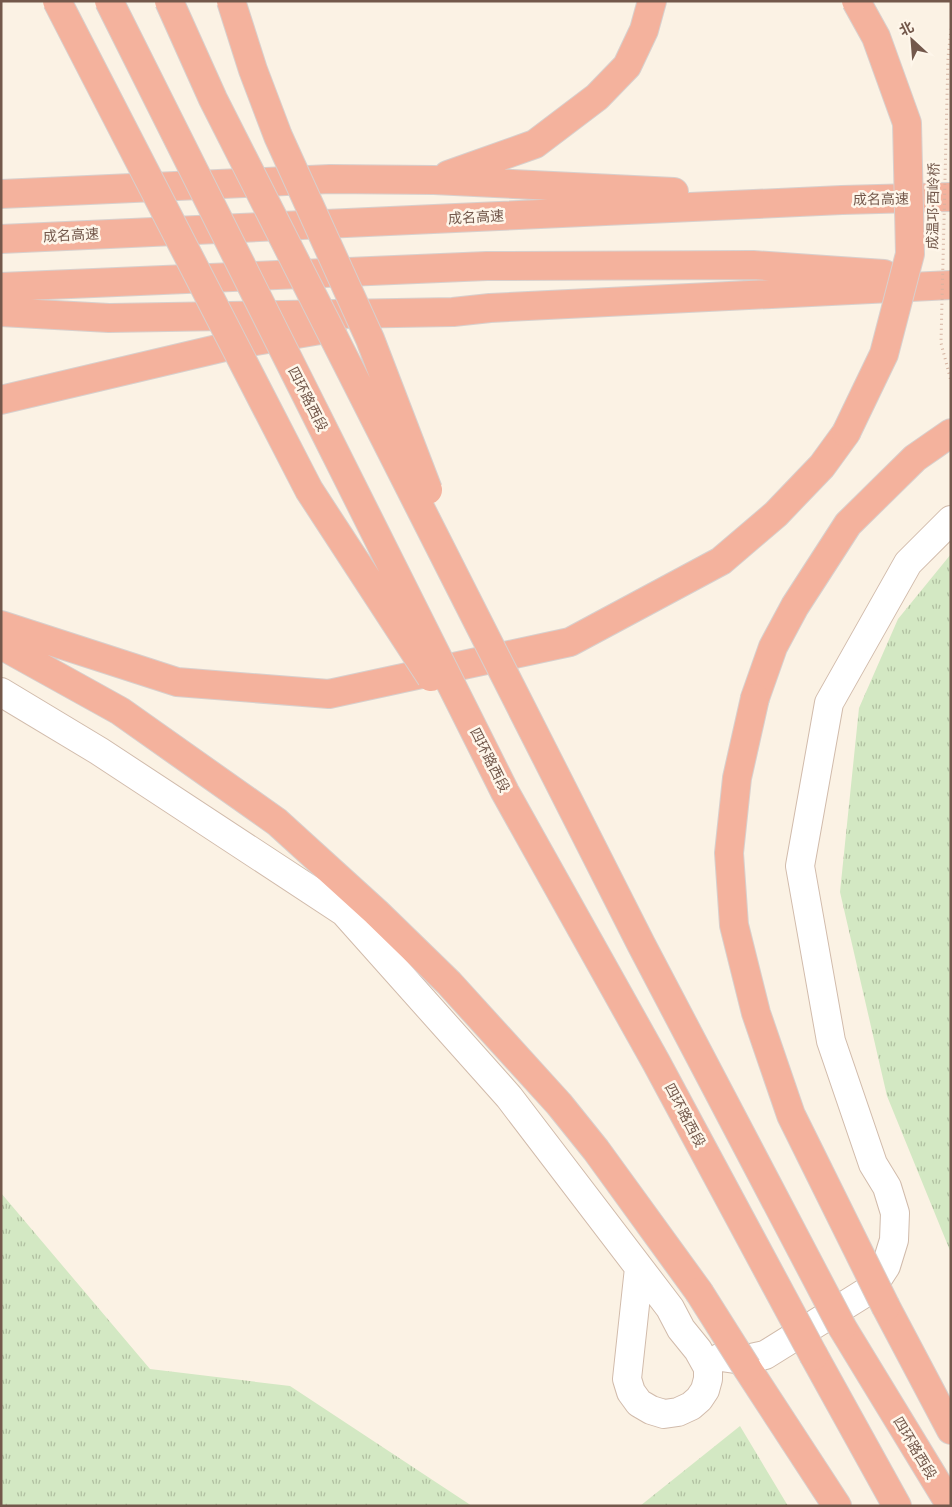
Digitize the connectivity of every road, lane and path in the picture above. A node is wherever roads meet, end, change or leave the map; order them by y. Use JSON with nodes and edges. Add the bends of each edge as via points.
{"nodes":[{"id":1,"x":56,"y":1,"type":"edge"},
{"id":2,"x":109,"y":1,"type":"edge"},
{"id":3,"x":169,"y":1,"type":"edge"},
{"id":4,"x":230,"y":1,"type":"edge"},
{"id":5,"x":652,"y":1,"type":"edge"},
{"id":6,"x":856,"y":1,"type":"edge"},
{"id":7,"x":951,"y":30,"type":"edge"},
{"id":8,"x":434,"y":180,"type":"junction"},
{"id":9,"x":1,"y":194,"type":"edge"},
{"id":10,"x":951,"y":197,"type":"edge"},
{"id":11,"x":842,"y":200,"type":"junction"},
{"id":12,"x":1,"y":239,"type":"edge"},
{"id":13,"x":951,"y":278,"type":"edge"},
{"id":14,"x":951,"y":285,"type":"edge"},
{"id":15,"x":1,"y":287,"type":"edge"},
{"id":16,"x":1,"y":312,"type":"edge"},
{"id":17,"x":453,"y":312,"type":"junction"},
{"id":18,"x":951,"y":381,"type":"edge"},
{"id":19,"x":1,"y":400,"type":"edge"},
{"id":20,"x":951,"y":433,"type":"edge"},
{"id":21,"x":951,"y":520,"type":"edge"},
{"id":22,"x":1,"y":625,"type":"edge"},
{"id":23,"x":486,"y":638,"type":"junction"},
{"id":24,"x":1,"y":645,"type":"edge"},
{"id":25,"x":1,"y":692,"type":"edge"},
{"id":26,"x":505,"y":792,"type":"junction"},
{"id":27,"x":639,"y":1268,"type":"junction"},
{"id":28,"x":698,"y":1350,"type":"junction"},
{"id":29,"x":951,"y":1430,"type":"edge"},
{"id":30,"x":837,"y":1506,"type":"edge"},
{"id":31,"x":896,"y":1506,"type":"edge"},
{"id":32,"x":951,"y":1506,"type":"edge"}],
"edges":[{"from":1,"to":26,"type":"highway","bridge":true,"via":[[309,490]]},
{"from":2,"to":26,"type":"highway","name":"四环路西段","bridge":true},
{"from":3,"to":23,"type":"highway","name":"四环路西段","bridge":true,"via":[[217,108]]},
{"from":4,"to":23,"type":"highway","bridge":true,"via":[[278,136],[370,339]]},
{"from":5,"to":8,"type":"highway","via":[[644,30],[627,66],[597,97],[535,144]]},
{"from":6,"to":22,"type":"highway","bridge":true,"via":[[876,36],[907,123],[910,254],[884,354],[846,433],[822,466],[776,514],[721,561],[570,642],[329,694],[178,682]]},
{"from":7,"to":18,"type":"path","name":"成温邛·西岭桥","bridge":true,"via":[[941,343]]},
{"from":8,"to":9,"type":"highway","via":[[330,179]]},
{"from":8,"to":11,"type":"highway"},
{"from":10,"to":11,"type":"highway","name":"成名高速"},
{"from":11,"to":12,"type":"highway","name":"成名高速"},
{"from":13,"to":15,"type":"highway","via":[[753,264],[497,266]]},
{"from":14,"to":17,"type":"highway"},
{"from":16,"to":17,"type":"highway","via":[[109,318]]},
{"from":17,"to":19,"type":"highway","via":[[347,325],[238,344]]},
{"from":20,"to":29,"type":"highway","bridge":true,"via":[[916,458],[848,524],[795,606],[774,648],[755,698],[737,778],[729,853],[734,925],[756,1013],[791,1115]]},
{"from":21,"to":28,"type":"street","via":[[908,563],[829,703],[800,866],[832,1042],[873,1164],[887,1187],[895,1213],[894,1240],[886,1266],[871,1289],[765,1355],[742,1360]]},
{"from":23,"to":32,"type":"highway","name":"四环路西段","bridge":true,"via":[[641,944],[842,1327]]},
{"from":24,"to":30,"type":"highway","bridge":true,"via":[[120,711],[269,816],[449,983],[559,1104],[596,1150],[698,1292]]},
{"from":25,"to":27,"type":"street","via":[[99,751],[344,912],[509,1097]]},
{"from":26,"to":31,"type":"highway","name":"四环路西段","bridge":true,"via":[[656,1062]]},
{"from":27,"to":28,"type":"street"},
{"from":27,"to":28,"type":"street","via":[[627,1379],[639,1403],[664,1414],[678,1412],[699,1399],[707,1385],[708,1368]]}]}
